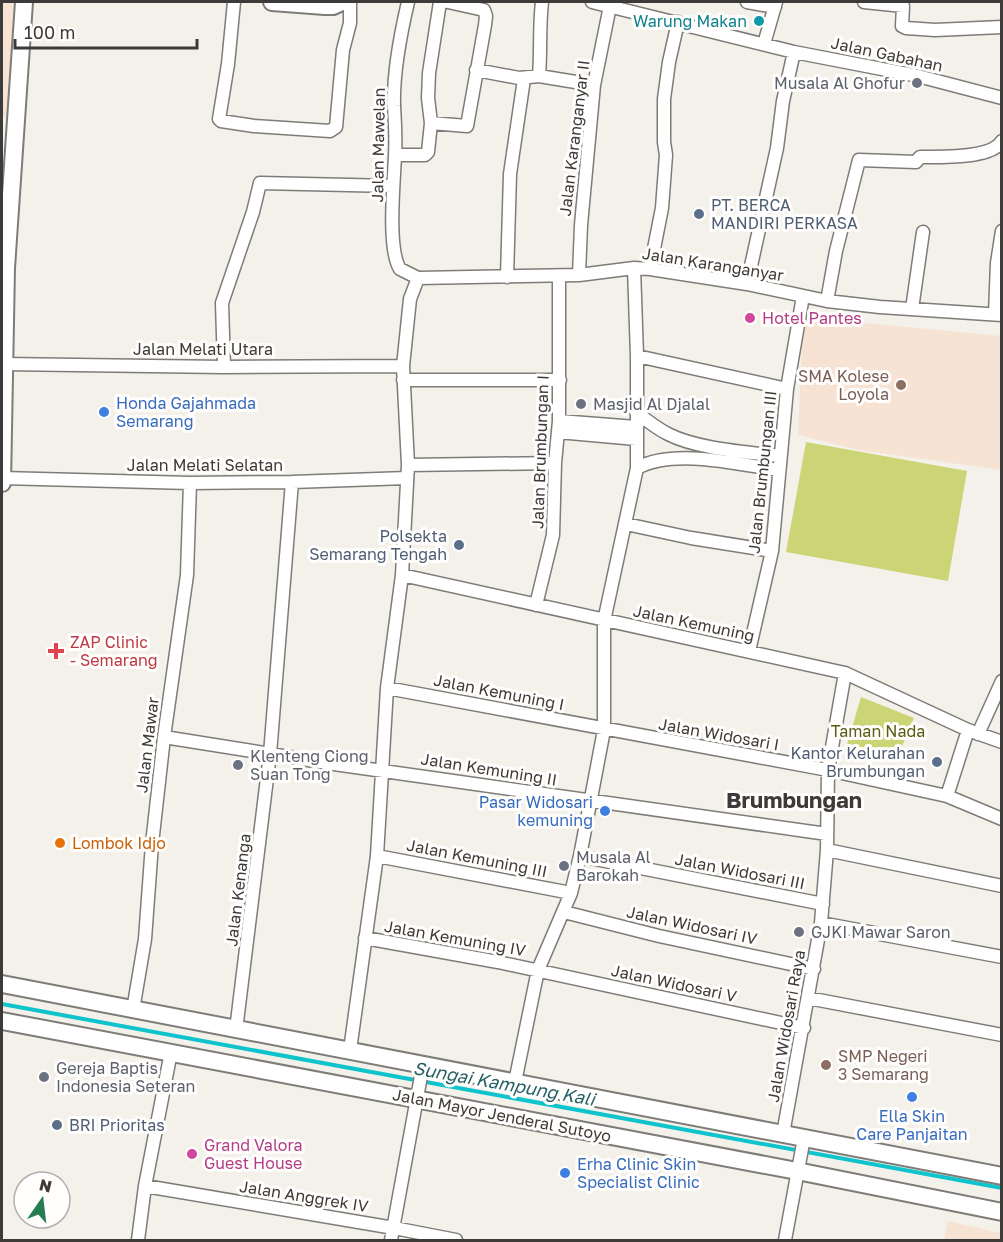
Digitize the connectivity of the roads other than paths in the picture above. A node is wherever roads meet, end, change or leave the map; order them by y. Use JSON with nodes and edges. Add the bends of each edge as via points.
{"nodes":[{"id":1,"x":24,"y":2,"type":"edge"},
{"id":2,"x":234,"y":2,"type":"edge"},
{"id":3,"x":279,"y":2,"type":"edge"},
{"id":4,"x":342,"y":2,"type":"edge"},
{"id":5,"x":350,"y":2,"type":"edge"},
{"id":6,"x":408,"y":2,"type":"edge"},
{"id":7,"x":440,"y":2,"type":"edge"},
{"id":8,"x":448,"y":2,"type":"edge"},
{"id":9,"x":542,"y":2,"type":"edge"},
{"id":10,"x":592,"y":2,"type":"edge"},
{"id":11,"x":747,"y":2,"type":"edge"},
{"id":12,"x":864,"y":2,"type":"edge"},
{"id":13,"x":776,"y":4,"type":"edge"},
{"id":14,"x":610,"y":6,"type":"junction"},
{"id":15,"x":678,"y":22,"type":"junction"},
{"id":16,"x":1002,"y":27,"type":"edge"},
{"id":17,"x":764,"y":44,"type":"junction"},
{"id":18,"x":794,"y":52,"type":"junction"},
{"id":19,"x":476,"y":70,"type":"junction"},
{"id":20,"x":539,"y":76,"type":"junction"},
{"id":21,"x":524,"y":79,"type":"junction"},
{"id":22,"x":594,"y":84,"type":"junction"},
{"id":23,"x":1002,"y":98,"type":"edge"},
{"id":24,"x":431,"y":123,"type":"junction"},
{"id":25,"x":1001,"y":144,"type":"edge"},
{"id":26,"x":395,"y":155,"type":"junction"},
{"id":27,"x":393,"y":186,"type":"junction"},
{"id":28,"x":1002,"y":231,"type":"edge"},
{"id":29,"x":923,"y":232,"type":"dead end"},
{"id":30,"x":4,"y":268,"type":"edge"},
{"id":31,"x":634,"y":268,"type":"junction"},
{"id":32,"x":650,"y":268,"type":"junction"},
{"id":33,"x":579,"y":275,"type":"junction"},
{"id":34,"x":559,"y":276,"type":"junction"},
{"id":35,"x":507,"y":277,"type":"junction"},
{"id":36,"x":418,"y":278,"type":"junction"},
{"id":37,"x":747,"y":284,"type":"junction"},
{"id":38,"x":803,"y":296,"type":"junction"},
{"id":39,"x":827,"y":301,"type":"junction"},
{"id":40,"x":912,"y":309,"type":"junction"},
{"id":41,"x":998,"y":314,"type":"edge"},
{"id":42,"x":638,"y":356,"type":"junction"},
{"id":43,"x":3,"y":364,"type":"junction"},
{"id":44,"x":403,"y":366,"type":"junction"},
{"id":45,"x":224,"y":367,"type":"junction"},
{"id":46,"x":403,"y":380,"type":"junction"},
{"id":47,"x":560,"y":380,"type":"junction"},
{"id":48,"x":787,"y":389,"type":"junction"},
{"id":49,"x":636,"y":412,"type":"junction"},
{"id":50,"x":559,"y":426,"type":"junction"},
{"id":51,"x":636,"y":433,"type":"junction"},
{"id":52,"x":780,"y":456,"type":"junction"},
{"id":53,"x":555,"y":463,"type":"junction"},
{"id":54,"x":408,"y":465,"type":"junction"},
{"id":55,"x":637,"y":468,"type":"junction"},
{"id":56,"x":778,"y":470,"type":"junction"},
{"id":57,"x":2,"y":478,"type":"edge"},
{"id":58,"x":408,"y":478,"type":"junction"},
{"id":59,"x":292,"y":482,"type":"junction"},
{"id":60,"x":2,"y":483,"type":"edge"},
{"id":61,"x":190,"y":483,"type":"junction"},
{"id":62,"x":626,"y":524,"type":"junction"},
{"id":63,"x":772,"y":551,"type":"junction"},
{"id":64,"x":402,"y":576,"type":"junction"},
{"id":65,"x":536,"y":604,"type":"junction"},
{"id":66,"x":604,"y":621,"type":"junction"},
{"id":67,"x":749,"y":651,"type":"junction"},
{"id":68,"x":845,"y":673,"type":"junction"},
{"id":69,"x":1002,"y":681,"type":"edge"},
{"id":70,"x":387,"y":688,"type":"junction"},
{"id":71,"x":604,"y":730,"type":"junction"},
{"id":72,"x":973,"y":732,"type":"junction"},
{"id":73,"x":164,"y":737,"type":"junction"},
{"id":74,"x":1002,"y":742,"type":"edge"},
{"id":75,"x":270,"y":754,"type":"junction"},
{"id":76,"x":381,"y":769,"type":"junction"},
{"id":77,"x":828,"y":771,"type":"junction"},
{"id":78,"x":947,"y":796,"type":"junction"},
{"id":79,"x":591,"y":801,"type":"junction"},
{"id":80,"x":1002,"y":819,"type":"edge"},
{"id":81,"x":827,"y":834,"type":"junction"},
{"id":82,"x":827,"y":850,"type":"junction"},
{"id":83,"x":377,"y":856,"type":"junction"},
{"id":84,"x":580,"y":856,"type":"junction"},
{"id":85,"x":1002,"y":886,"type":"edge"},
{"id":86,"x":571,"y":893,"type":"junction"},
{"id":87,"x":823,"y":904,"type":"junction"},
{"id":88,"x":564,"y":912,"type":"junction"},
{"id":89,"x":821,"y":923,"type":"junction"},
{"id":90,"x":365,"y":938,"type":"junction"},
{"id":91,"x":1002,"y":957,"type":"edge"},
{"id":92,"x":814,"y":969,"type":"junction"},
{"id":93,"x":538,"y":970,"type":"junction"},
{"id":94,"x":2,"y":984,"type":"edge"},
{"id":95,"x":808,"y":998,"type":"junction"},
{"id":96,"x":133,"y":1010,"type":"junction"},
{"id":97,"x":2,"y":1022,"type":"edge"},
{"id":98,"x":804,"y":1028,"type":"junction"},
{"id":99,"x":236,"y":1030,"type":"junction"},
{"id":100,"x":1002,"y":1035,"type":"edge"},
{"id":101,"x":350,"y":1050,"type":"junction"},
{"id":102,"x":171,"y":1052,"type":"junction"},
{"id":103,"x":423,"y":1067,"type":"junction"},
{"id":104,"x":515,"y":1082,"type":"junction"},
{"id":105,"x":418,"y":1096,"type":"junction"},
{"id":106,"x":783,"y":1134,"type":"junction"},
{"id":107,"x":803,"y":1141,"type":"junction"},
{"id":108,"x":798,"y":1169,"type":"junction"},
{"id":109,"x":1002,"y":1176,"type":"edge"},
{"id":110,"x":145,"y":1186,"type":"junction"},
{"id":111,"x":1002,"y":1212,"type":"edge"},
{"id":112,"x":394,"y":1227,"type":"junction"},
{"id":113,"x":138,"y":1240,"type":"edge"},
{"id":114,"x":391,"y":1240,"type":"edge"},
{"id":115,"x":456,"y":1240,"type":"edge"},
{"id":116,"x":785,"y":1240,"type":"edge"}],
"edges":[{"from":1,"to":30,"type":"main road"},
{"from":2,"to":5,"type":"street","via":[[220,121],[330,131],[335,129]]},
{"from":3,"to":4,"type":"main road","via":[[333,6]]},
{"from":6,"to":26,"type":"street","name":"Jalan Mawelan","via":[[395,91]]},
{"from":7,"to":24,"type":"street","via":[[429,73]]},
{"from":8,"to":19,"type":"street","via":[[485,12]]},
{"from":9,"to":20,"type":"street"},
{"from":10,"to":14,"type":"street","name":"Jalan Gabahan"},
{"from":11,"to":13,"type":"street"},
{"from":12,"to":16,"type":"street","via":[[903,6],[902,26],[906,28]]},
{"from":13,"to":17,"type":"street"},
{"from":14,"to":15,"type":"street","name":"Jalan Gabahan"},
{"from":14,"to":22,"type":"street","name":"Jalan Karanganyar II"},
{"from":15,"to":17,"type":"street","name":"Jalan Gabahan"},
{"from":15,"to":32,"type":"street","via":[[664,99],[666,155],[662,208]]},
{"from":17,"to":18,"type":"street","name":"Jalan Gabahan"},
{"from":18,"to":23,"type":"street","name":"Jalan Gabahan","via":[[918,76]]},
{"from":18,"to":37,"type":"street"},
{"from":19,"to":21,"type":"street"},
{"from":19,"to":24,"type":"street","via":[[466,127]]},
{"from":20,"to":21,"type":"street"},
{"from":20,"to":22,"type":"street"},
{"from":21,"to":35,"type":"street","via":[[510,174]]},
{"from":22,"to":33,"type":"street","name":"Jalan Karanganyar II"},
{"from":24,"to":26,"type":"street","via":[[427,155]]},
{"from":25,"to":39,"type":"street","via":[[972,155],[920,157],[916,162],[859,160]]},
{"from":26,"to":27,"type":"street","name":"Jalan Mawelan"},
{"from":27,"to":36,"type":"street","name":"Jalan Mawelan","via":[[396,263]]},
{"from":27,"to":45,"type":"street","via":[[260,183],[222,303]]},
{"from":28,"to":41,"type":"street","via":[[997,263]]},
{"from":29,"to":40,"type":"street"},
{"from":30,"to":43,"type":"main road"},
{"from":31,"to":32,"type":"street","name":"Jalan Karanganyar"},
{"from":31,"to":33,"type":"street","name":"Jalan Karanganyar"},
{"from":31,"to":42,"type":"street"},
{"from":32,"to":37,"type":"street","name":"Jalan Karanganyar"},
{"from":33,"to":34,"type":"street","name":"Jalan Karanganyar"},
{"from":34,"to":35,"type":"street","name":"Jalan Karanganyar"},
{"from":34,"to":47,"type":"street","name":"Jalan Brumbungan I"},
{"from":35,"to":36,"type":"street","name":"Jalan Karanganyar"},
{"from":36,"to":44,"type":"street","via":[[410,299]]},
{"from":37,"to":38,"type":"street","name":"Jalan Karanganyar"},
{"from":38,"to":39,"type":"street","name":"Jalan Karanganyar"},
{"from":38,"to":48,"type":"street","name":"Jalan Brumbungan III"},
{"from":39,"to":40,"type":"street","name":"Jalan Karanganyar"},
{"from":40,"to":41,"type":"street","name":"Jalan Karanganyar"},
{"from":42,"to":48,"type":"street"},
{"from":42,"to":49,"type":"street"},
{"from":43,"to":45,"type":"street","name":"Jalan Melati Utara"},
{"from":43,"to":57,"type":"main road"},
{"from":44,"to":45,"type":"street","name":"Jalan Melati Utara"},
{"from":44,"to":46,"type":"street"},
{"from":46,"to":47,"type":"street"},
{"from":46,"to":54,"type":"street"},
{"from":47,"to":50,"type":"street","name":"Jalan Brumbungan I"},
{"from":48,"to":52,"type":"street","name":"Jalan Brumbungan III"},
{"from":49,"to":51,"type":"street"},
{"from":49,"to":52,"type":"street","via":[[678,438],[723,449]]},
{"from":50,"to":51,"type":"street"},
{"from":50,"to":53,"type":"street","name":"Jalan Brumbungan I"},
{"from":51,"to":55,"type":"street"},
{"from":52,"to":56,"type":"street","name":"Jalan Brumbungan III"},
{"from":53,"to":54,"type":"street"},
{"from":53,"to":65,"type":"street","name":"Jalan Brumbungan I","via":[[553,535]]},
{"from":54,"to":58,"type":"street"},
{"from":55,"to":56,"type":"street","via":[[650,461],[689,458]]},
{"from":55,"to":62,"type":"street"},
{"from":56,"to":63,"type":"street","name":"Jalan Brumbungan III"},
{"from":57,"to":60,"type":"main road"},
{"from":57,"to":61,"type":"street","name":"Jalan Melati Selatan"},
{"from":58,"to":59,"type":"street","name":"Jalan Melati Selatan"},
{"from":58,"to":64,"type":"street"},
{"from":59,"to":61,"type":"street","name":"Jalan Melati Selatan"},
{"from":59,"to":75,"type":"street","name":"Jalan Kenanga"},
{"from":61,"to":73,"type":"street","name":"Jalan Mawar","via":[[187,575]]},
{"from":62,"to":63,"type":"street"},
{"from":62,"to":66,"type":"street"},
{"from":63,"to":67,"type":"street","name":"Jalan Brumbungan III"},
{"from":64,"to":65,"type":"street","name":"Jalan Kemuning"},
{"from":64,"to":70,"type":"street"},
{"from":65,"to":66,"type":"street","name":"Jalan Kemuning"},
{"from":66,"to":67,"type":"street","name":"Jalan Kemuning"},
{"from":66,"to":71,"type":"street"},
{"from":67,"to":68,"type":"street","name":"Jalan Kemuning"},
{"from":68,"to":72,"type":"street","name":"Jalan Kemuning"},
{"from":68,"to":77,"type":"street","name":"Jalan Widosari Raya"},
{"from":69,"to":72,"type":"street"},
{"from":70,"to":71,"type":"street","name":"Jalan Kemuning I"},
{"from":70,"to":76,"type":"street"},
{"from":71,"to":77,"type":"street","name":"Jalan Widosari I"},
{"from":71,"to":79,"type":"street"},
{"from":72,"to":74,"type":"street","name":"Jalan Kemuning"},
{"from":72,"to":78,"type":"street"},
{"from":73,"to":75,"type":"street"},
{"from":73,"to":96,"type":"street","name":"Jalan Mawar","via":[[145,939]]},
{"from":75,"to":76,"type":"street"},
{"from":75,"to":99,"type":"street","name":"Jalan Kenanga"},
{"from":76,"to":79,"type":"street","name":"Jalan Kemuning II"},
{"from":76,"to":83,"type":"street"},
{"from":77,"to":78,"type":"street","name":"Jalan Widosari I"},
{"from":77,"to":81,"type":"street","name":"Jalan Widosari Raya"},
{"from":78,"to":80,"type":"street","name":"Jalan Widosari I"},
{"from":79,"to":81,"type":"street","name":"Jalan Kemuning II"},
{"from":79,"to":84,"type":"street"},
{"from":81,"to":82,"type":"street","name":"Jalan Widosari Raya"},
{"from":82,"to":85,"type":"street"},
{"from":82,"to":87,"type":"street","name":"Jalan Widosari Raya"},
{"from":83,"to":86,"type":"street","name":"Jalan Kemuning III"},
{"from":83,"to":90,"type":"street"},
{"from":84,"to":86,"type":"street"},
{"from":84,"to":87,"type":"street","name":"Jalan Widosari III"},
{"from":86,"to":88,"type":"street"},
{"from":87,"to":89,"type":"street","name":"Jalan Widosari Raya"},
{"from":88,"to":92,"type":"street","name":"Jalan Widosari IV"},
{"from":88,"to":93,"type":"street"},
{"from":89,"to":91,"type":"street"},
{"from":89,"to":92,"type":"street","name":"Jalan Widosari Raya"},
{"from":90,"to":93,"type":"street","name":"Jalan Kemuning IV"},
{"from":90,"to":101,"type":"street"},
{"from":92,"to":95,"type":"street","name":"Jalan Widosari Raya"},
{"from":93,"to":98,"type":"street","name":"Jalan Widosari V"},
{"from":93,"to":104,"type":"street"},
{"from":94,"to":96,"type":"main road"},
{"from":95,"to":98,"type":"street","name":"Jalan Widosari Raya"},
{"from":95,"to":100,"type":"street"},
{"from":96,"to":99,"type":"main road"},
{"from":97,"to":102,"type":"main road","name":"Jalan Mayor Jenderal Sutoyo"},
{"from":98,"to":106,"type":"street","name":"Jalan Widosari Raya"},
{"from":99,"to":101,"type":"main road"},
{"from":101,"to":103,"type":"main road"},
{"from":102,"to":105,"type":"main road","name":"Jalan Mayor Jenderal Sutoyo"},
{"from":102,"to":110,"type":"street"},
{"from":103,"to":104,"type":"main road"},
{"from":103,"to":105,"type":"street"},
{"from":104,"to":106,"type":"main road"},
{"from":105,"to":108,"type":"main road","name":"Jalan Mayor Jenderal Sutoyo"},
{"from":105,"to":112,"type":"street"},
{"from":106,"to":107,"type":"main road"},
{"from":107,"to":108,"type":"street"},
{"from":107,"to":109,"type":"main road"},
{"from":108,"to":111,"type":"main road","name":"Jalan Mayor Jenderal Sutoyo"},
{"from":108,"to":116,"type":"street"},
{"from":110,"to":112,"type":"street","name":"Jalan Anggrek IV"},
{"from":110,"to":113,"type":"street"},
{"from":112,"to":114,"type":"street"},
{"from":112,"to":115,"type":"street","name":"Jalan Anggrek IV"}]}
